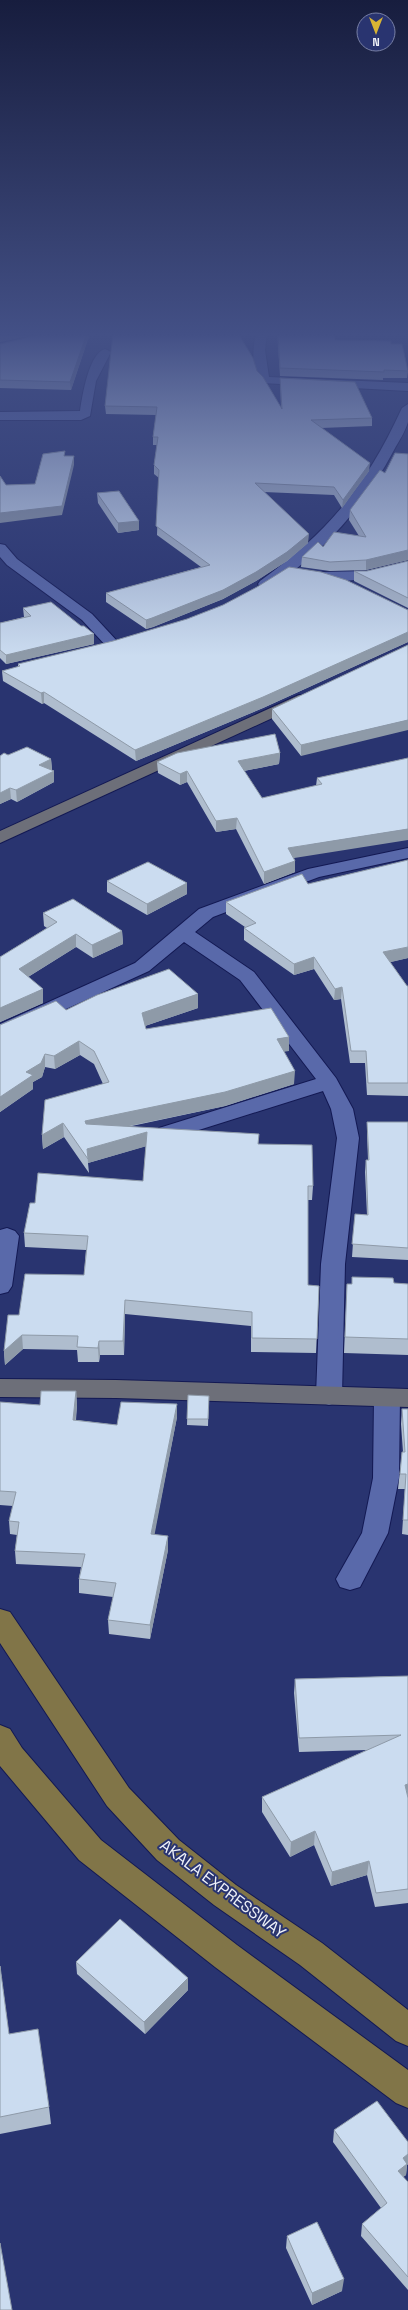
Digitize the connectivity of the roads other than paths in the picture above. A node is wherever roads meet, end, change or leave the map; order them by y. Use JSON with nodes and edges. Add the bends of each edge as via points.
{"nodes":[{"id":1,"x":393,"y":441,"type":"edge"},
{"id":2,"x":0,"y":548,"type":"edge"},
{"id":3,"x":408,"y":565,"type":"edge"},
{"id":4,"x":286,"y":570,"type":"junction"},
{"id":5,"x":324,"y":576,"type":"junction"},
{"id":6,"x":358,"y":589,"type":"edge"},
{"id":7,"x":251,"y":593,"type":"edge"},
{"id":8,"x":128,"y":640,"type":"edge"},
{"id":9,"x":113,"y":645,"type":"junction"},
{"id":10,"x":99,"y":648,"type":"edge"},
{"id":11,"x":312,"y":694,"type":"edge"},
{"id":12,"x":0,"y":838,"type":"edge"},
{"id":13,"x":408,"y":853,"type":"edge"},
{"id":14,"x":184,"y":933,"type":"junction"},
{"id":15,"x":0,"y":1032,"type":"edge"},
{"id":16,"x":328,"y":1082,"type":"junction"},
{"id":17,"x":167,"y":1133,"type":"edge"},
{"id":18,"x":6,"y":1236,"type":"dead end"},
{"id":19,"x":0,"y":1286,"type":"edge"},
{"id":20,"x":0,"y":1388,"type":"edge"},
{"id":21,"x":330,"y":1396,"type":"junction"},
{"id":22,"x":398,"y":1398,"type":"edge"},
{"id":23,"x":350,"y":1579,"type":"dead end"},
{"id":24,"x":0,"y":1620,"type":"edge"},
{"id":25,"x":0,"y":1738,"type":"edge"},
{"id":26,"x":408,"y":2030,"type":"edge"},
{"id":27,"x":408,"y":2091,"type":"edge"}],
"edges":[{"from":1,"to":4,"type":"street","via":[[360,498],[331,531]]},
{"from":2,"to":9,"type":"street","via":[[12,562],[87,617]]},
{"from":3,"to":5,"type":"street","via":[[366,575]]},
{"from":4,"to":5,"type":"street"},
{"from":4,"to":7,"type":"street"},
{"from":5,"to":6,"type":"street"},
{"from":8,"to":9,"type":"street"},
{"from":9,"to":10,"type":"street"},
{"from":11,"to":12,"type":"street"},
{"from":13,"to":14,"type":"street","via":[[314,873],[206,913]]},
{"from":14,"to":15,"type":"street","via":[[142,967]]},
{"from":14,"to":16,"type":"street","via":[[247,976]]},
{"from":16,"to":17,"type":"street"},
{"from":16,"to":21,"type":"street","via":[[342,1109],[348,1138],[333,1264]]},
{"from":18,"to":19,"type":"street"},
{"from":20,"to":21,"type":"street"},
{"from":21,"to":22,"type":"street"},
{"from":22,"to":23,"type":"street","via":[[375,1533]]},
{"from":24,"to":26,"type":"main road","name":"AKALA EXPRESSWAY","via":[[118,1797],[168,1850],[225,1895],[311,1954]]},
{"from":25,"to":27,"type":"main road","via":[[11,1757],[90,1850],[226,1956]]}]}
